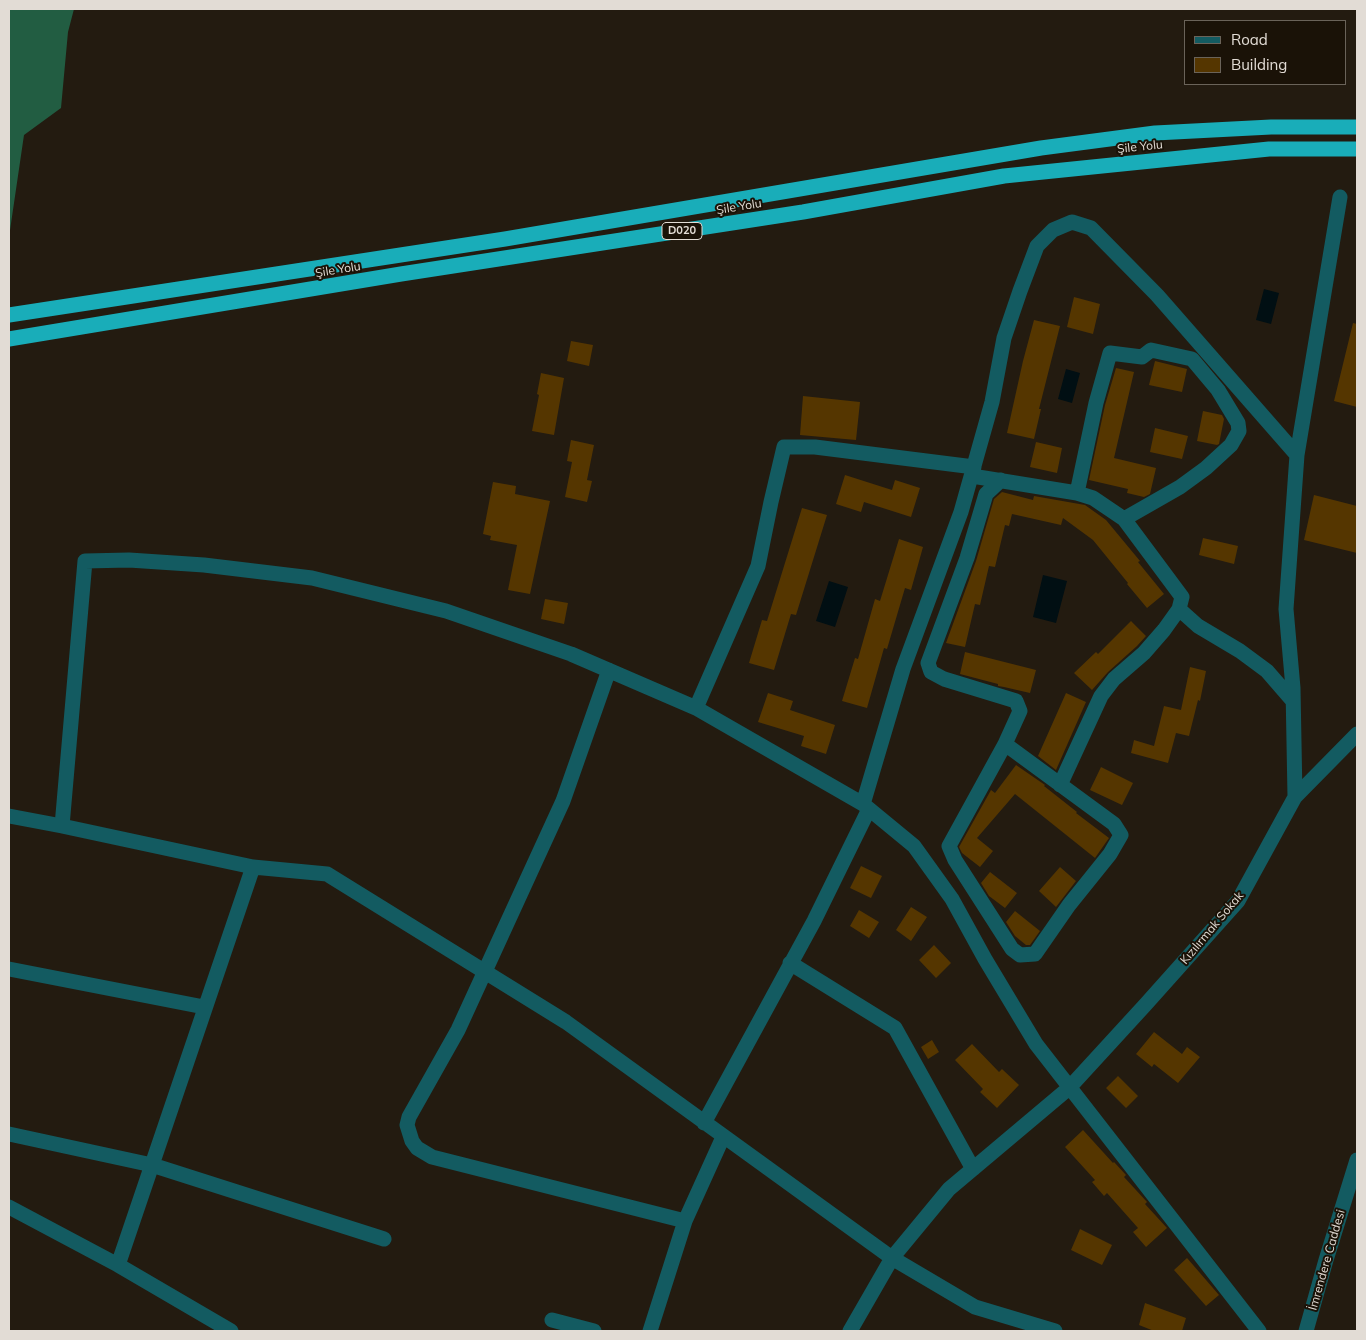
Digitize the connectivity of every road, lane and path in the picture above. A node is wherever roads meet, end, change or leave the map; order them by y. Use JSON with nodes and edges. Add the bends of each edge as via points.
{"nodes":[{"id":1,"x":1357,"y":126,"type":"edge"},
{"id":2,"x":1357,"y":150,"type":"edge"},
{"id":3,"x":1340,"y":197,"type":"dead end"},
{"id":4,"x":9,"y":315,"type":"edge"},
{"id":5,"x":9,"y":339,"type":"edge"},
{"id":6,"x":1297,"y":455,"type":"junction"},
{"id":7,"x":973,"y":471,"type":"junction"},
{"id":8,"x":1001,"y":480,"type":"junction"},
{"id":9,"x":1077,"y":493,"type":"junction"},
{"id":10,"x":1124,"y":519,"type":"junction"},
{"id":11,"x":1179,"y":609,"type":"junction"},
{"id":12,"x":609,"y":670,"type":"junction"},
{"id":13,"x":1293,"y":701,"type":"junction"},
{"id":14,"x":696,"y":708,"type":"junction"},
{"id":15,"x":1357,"y":734,"type":"edge"},
{"id":16,"x":1005,"y":744,"type":"junction"},
{"id":17,"x":1060,"y":785,"type":"junction"},
{"id":18,"x":1295,"y":797,"type":"junction"},
{"id":19,"x":866,"y":806,"type":"junction"},
{"id":20,"x":9,"y":816,"type":"edge"},
{"id":21,"x":62,"y":826,"type":"junction"},
{"id":22,"x":253,"y":867,"type":"junction"},
{"id":23,"x":790,"y":963,"type":"junction"},
{"id":24,"x":9,"y":969,"type":"edge"},
{"id":25,"x":486,"y":972,"type":"junction"},
{"id":26,"x":204,"y":1007,"type":"junction"},
{"id":27,"x":1069,"y":1088,"type":"junction"},
{"id":28,"x":704,"y":1124,"type":"junction"},
{"id":29,"x":9,"y":1134,"type":"edge"},
{"id":30,"x":723,"y":1137,"type":"junction"},
{"id":31,"x":1357,"y":1160,"type":"edge"},
{"id":32,"x":152,"y":1165,"type":"junction"},
{"id":33,"x":973,"y":1169,"type":"junction"},
{"id":34,"x":9,"y":1207,"type":"edge"},
{"id":35,"x":684,"y":1221,"type":"junction"},
{"id":36,"x":384,"y":1239,"type":"dead end"},
{"id":37,"x":892,"y":1258,"type":"junction"},
{"id":38,"x":118,"y":1265,"type":"junction"},
{"id":39,"x":552,"y":1320,"type":"dead end"},
{"id":40,"x":231,"y":1331,"type":"edge"},
{"id":41,"x":594,"y":1331,"type":"edge"},
{"id":42,"x":650,"y":1331,"type":"edge"},
{"id":43,"x":850,"y":1331,"type":"edge"},
{"id":44,"x":1055,"y":1331,"type":"edge"},
{"id":45,"x":1259,"y":1331,"type":"edge"},
{"id":46,"x":1306,"y":1331,"type":"edge"}],
"edges":[{"from":1,"to":4,"type":"highway","name":"Şile Yolu","number":"D020","via":[[1155,133],[1041,148],[496,240]]},
{"from":2,"to":5,"type":"highway","name":"Şile Yolu","number":"D020","via":[[1269,149],[1004,176]]},
{"from":3,"to":6,"type":"street"},
{"from":6,"to":7,"type":"street","via":[[1150,288],[1092,228],[1072,222],[1053,230],[1037,246],[1004,338],[992,402]]},
{"from":6,"to":13,"type":"street","via":[[1286,608]]},
{"from":7,"to":8,"type":"street"},
{"from":7,"to":14,"type":"street","via":[[815,447],[784,447],[758,566]]},
{"from":7,"to":19,"type":"street","via":[[962,512],[903,669]]},
{"from":8,"to":9,"type":"street"},
{"from":8,"to":16,"type":"street","via":[[986,494],[967,558],[928,663],[932,672],[944,679],[1016,701],[1020,710]]},
{"from":9,"to":10,"type":"street","via":[[1093,498]]},
{"from":9,"to":10,"type":"street","via":[[1110,353],[1142,357],[1151,350],[1192,359],[1218,390],[1238,423],[1239,431],[1231,445],[1206,468]]},
{"from":10,"to":11,"type":"street","via":[[1182,597]]},
{"from":11,"to":13,"type":"street","via":[[1198,626],[1267,670]]},
{"from":11,"to":17,"type":"street","via":[[1144,653],[1114,679],[1101,696]]},
{"from":12,"to":14,"type":"street"},
{"from":12,"to":21,"type":"street","via":[[446,611],[312,578],[204,565],[85,561]]},
{"from":12,"to":25,"type":"street","via":[[563,801]]},
{"from":13,"to":18,"type":"street"},
{"from":14,"to":19,"type":"street"},
{"from":15,"to":18,"type":"street","name":"Kızılırmak Sokak"},
{"from":16,"to":17,"type":"street"},
{"from":16,"to":17,"type":"street","via":[[949,846],[1000,932],[1020,955],[1035,954],[1121,835],[1114,824]]},
{"from":18,"to":27,"type":"street","name":"Kızılırmak Sokak","via":[[1238,901]]},
{"from":19,"to":23,"type":"street","via":[[814,921]]},
{"from":19,"to":27,"type":"street","via":[[914,846],[952,899],[1036,1044]]},
{"from":20,"to":21,"type":"street"},
{"from":21,"to":22,"type":"street"},
{"from":22,"to":25,"type":"street","via":[[327,874]]},
{"from":22,"to":26,"type":"street"},
{"from":23,"to":28,"type":"street"},
{"from":23,"to":33,"type":"street","via":[[895,1028]]},
{"from":24,"to":26,"type":"street"},
{"from":25,"to":28,"type":"street","via":[[566,1022]]},
{"from":25,"to":35,"type":"street","via":[[409,1117],[409,1133],[417,1148],[432,1157]]},
{"from":26,"to":32,"type":"street"},
{"from":27,"to":33,"type":"street","name":"Kızılırmak Sokak"},
{"from":27,"to":45,"type":"street"},
{"from":28,"to":30,"type":"street"},
{"from":29,"to":32,"type":"street"},
{"from":30,"to":35,"type":"street"},
{"from":30,"to":37,"type":"street"},
{"from":31,"to":46,"type":"street","name":"İmrendere Caddesi"},
{"from":32,"to":36,"type":"street"},
{"from":32,"to":38,"type":"street"},
{"from":33,"to":37,"type":"street","name":"Kızılırmak Sokak","via":[[949,1188]]},
{"from":34,"to":38,"type":"street"},
{"from":35,"to":42,"type":"street"},
{"from":37,"to":43,"type":"street","name":"Kızılırmak Sokak"},
{"from":37,"to":44,"type":"street","via":[[975,1307]]},
{"from":38,"to":40,"type":"street"},
{"from":39,"to":41,"type":"street"}]}
